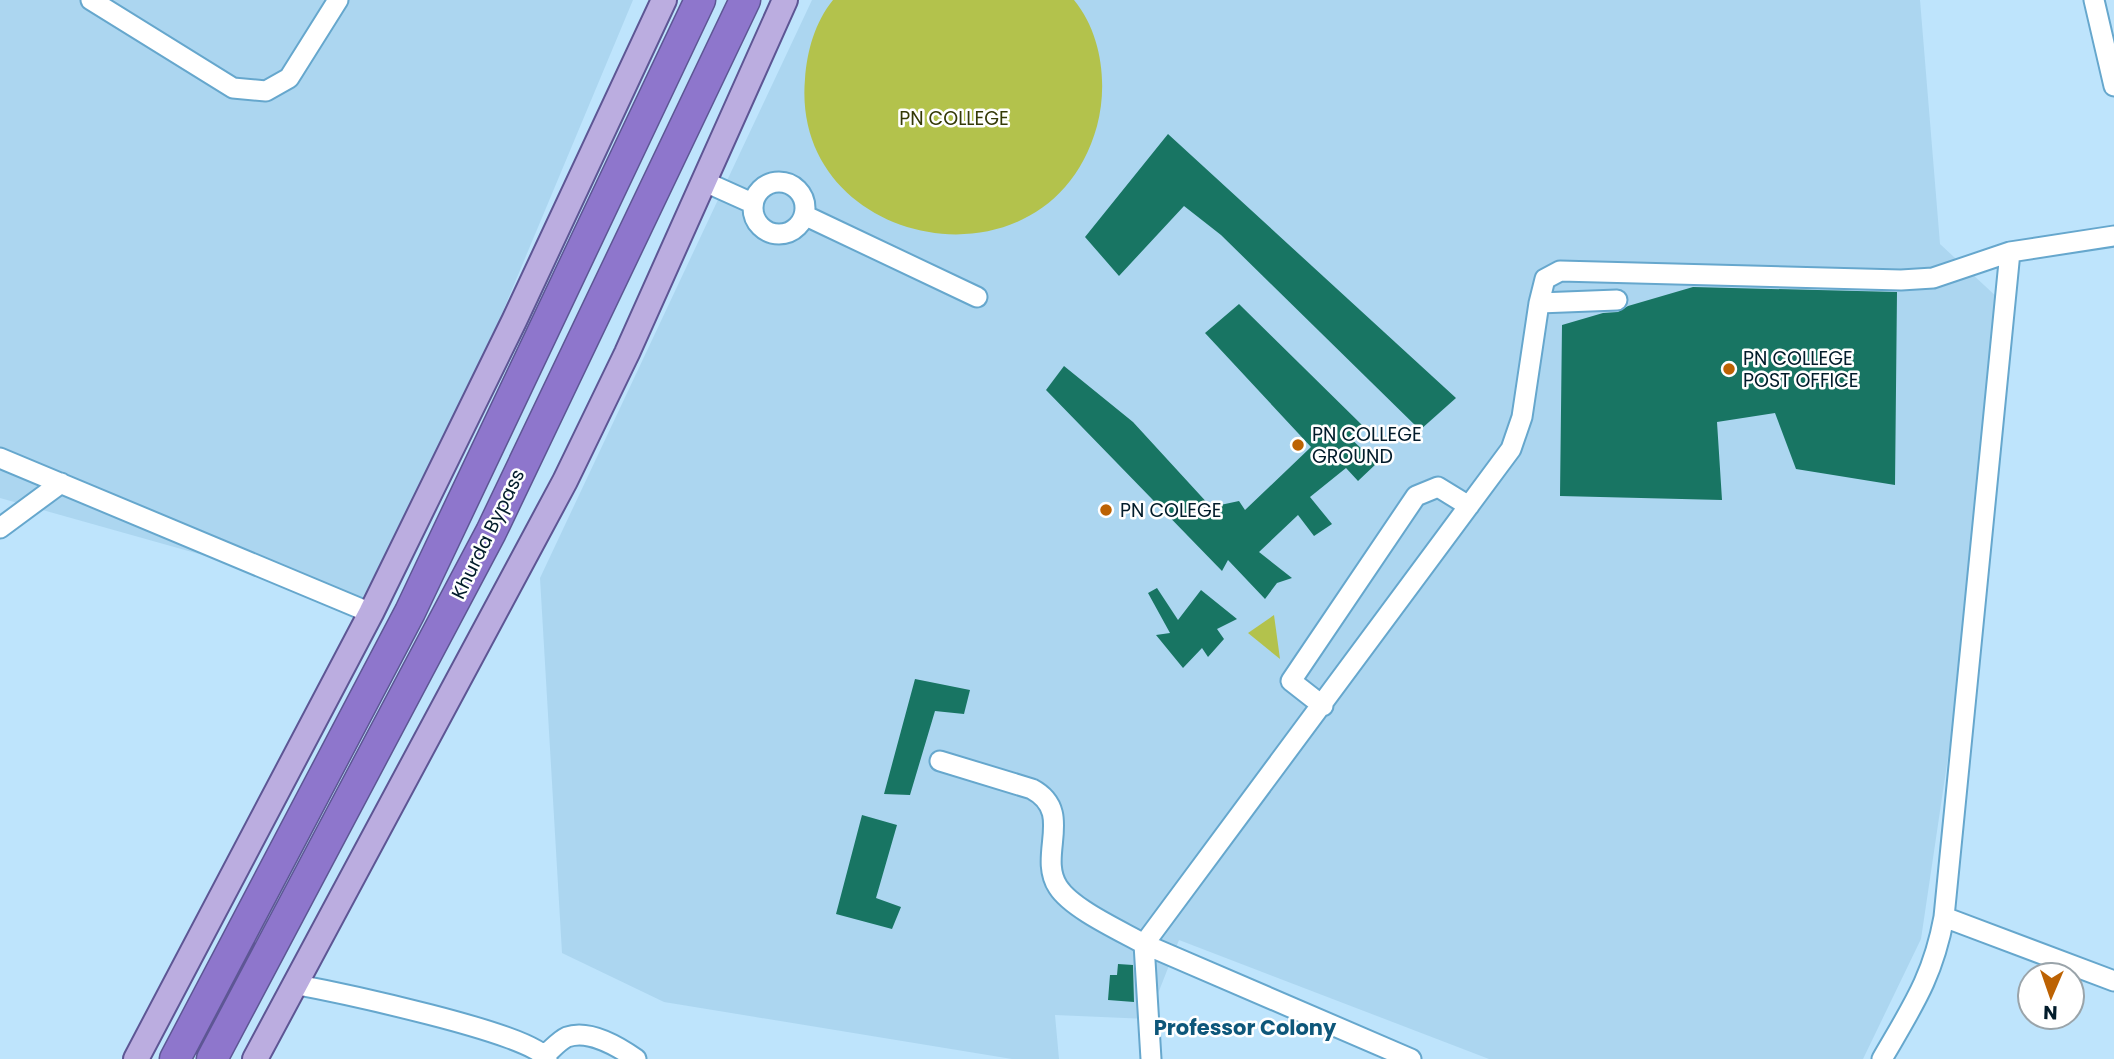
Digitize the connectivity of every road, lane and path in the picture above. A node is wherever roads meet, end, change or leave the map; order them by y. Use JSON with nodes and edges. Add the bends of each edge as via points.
{"nodes":[{"id":1,"x":91,"y":0,"type":"edge"},
{"id":2,"x":338,"y":0,"type":"edge"},
{"id":3,"x":664,"y":0,"type":"edge"},
{"id":4,"x":700,"y":0,"type":"edge"},
{"id":5,"x":745,"y":0,"type":"edge"},
{"id":6,"x":785,"y":0,"type":"edge"},
{"id":7,"x":2094,"y":0,"type":"edge"},
{"id":8,"x":2108,"y":38,"type":"edge"},
{"id":9,"x":2114,"y":86,"type":"edge"},
{"id":10,"x":703,"y":181,"type":"junction"},
{"id":11,"x":752,"y":203,"type":"junction"},
{"id":12,"x":804,"y":215,"type":"junction"},
{"id":13,"x":2114,"y":236,"type":"edge"},
{"id":14,"x":2010,"y":252,"type":"junction"},
{"id":15,"x":977,"y":297,"type":"dead end"},
{"id":16,"x":1617,"y":300,"type":"dead end"},
{"id":17,"x":1539,"y":303,"type":"junction"},
{"id":18,"x":0,"y":458,"type":"edge"},
{"id":19,"x":61,"y":483,"type":"junction"},
{"id":20,"x":1469,"y":506,"type":"junction"},
{"id":21,"x":0,"y":528,"type":"edge"},
{"id":22,"x":371,"y":613,"type":"junction"},
{"id":23,"x":1323,"y":706,"type":"junction"},
{"id":24,"x":940,"y":761,"type":"dead end"},
{"id":25,"x":1944,"y":917,"type":"junction"},
{"id":26,"x":1144,"y":944,"type":"junction"},
{"id":27,"x":2114,"y":981,"type":"edge"},
{"id":28,"x":293,"y":984,"type":"junction"},
{"id":29,"x":141,"y":1048,"type":"edge"},
{"id":30,"x":176,"y":1056,"type":"edge"},
{"id":31,"x":546,"y":1057,"type":"edge"},
{"id":32,"x":212,"y":1059,"type":"edge"},
{"id":33,"x":255,"y":1059,"type":"edge"},
{"id":34,"x":636,"y":1059,"type":"edge"},
{"id":35,"x":1151,"y":1059,"type":"edge"},
{"id":36,"x":1411,"y":1059,"type":"edge"},
{"id":37,"x":1882,"y":1059,"type":"edge"}],
"edges":[{"from":1,"to":2,"type":"street","via":[[233,88],[266,91],[289,78]]},
{"from":3,"to":22,"type":"main road"},
{"from":4,"to":30,"type":"highway","name":"Khurda Bypass","via":[[410,612]]},
{"from":5,"to":32,"type":"highway","name":"Khurda Bypass","via":[[491,531]]},
{"from":6,"to":10,"type":"main road"},
{"from":7,"to":8,"type":"street"},
{"from":8,"to":9,"type":"street"},
{"from":10,"to":11,"type":"street"},
{"from":10,"to":28,"type":"main road","via":[[565,481]]},
{"from":11,"to":12,"type":"street","via":[[755,220],[769,232],[787,233]]},
{"from":11,"to":12,"type":"street","via":[[761,188],[786,182],[804,199]]},
{"from":12,"to":15,"type":"street"},
{"from":13,"to":14,"type":"street"},
{"from":14,"to":17,"type":"street","via":[[1933,278],[1902,281],[1560,271],[1545,279]]},
{"from":14,"to":25,"type":"street"},
{"from":16,"to":17,"type":"street"},
{"from":17,"to":20,"type":"street","via":[[1522,417],[1511,449]]},
{"from":18,"to":19,"type":"street"},
{"from":19,"to":21,"type":"street"},
{"from":19,"to":22,"type":"street"},
{"from":20,"to":23,"type":"street"},
{"from":20,"to":23,"type":"street","via":[[1438,487],[1416,496],[1291,681]]},
{"from":22,"to":29,"type":"main road"},
{"from":23,"to":26,"type":"street"},
{"from":24,"to":26,"type":"street","via":[[1044,795],[1054,815],[1053,875],[1057,886]]},
{"from":25,"to":27,"type":"street"},
{"from":25,"to":37,"type":"street","via":[[1928,979]]},
{"from":26,"to":35,"type":"street"},
{"from":26,"to":36,"type":"street"},
{"from":28,"to":31,"type":"street","via":[[425,1013],[529,1045]]},
{"from":28,"to":33,"type":"main road"},
{"from":29,"to":30,"type":"main road"},
{"from":31,"to":34,"type":"street","via":[[566,1037],[580,1035]]}]}
